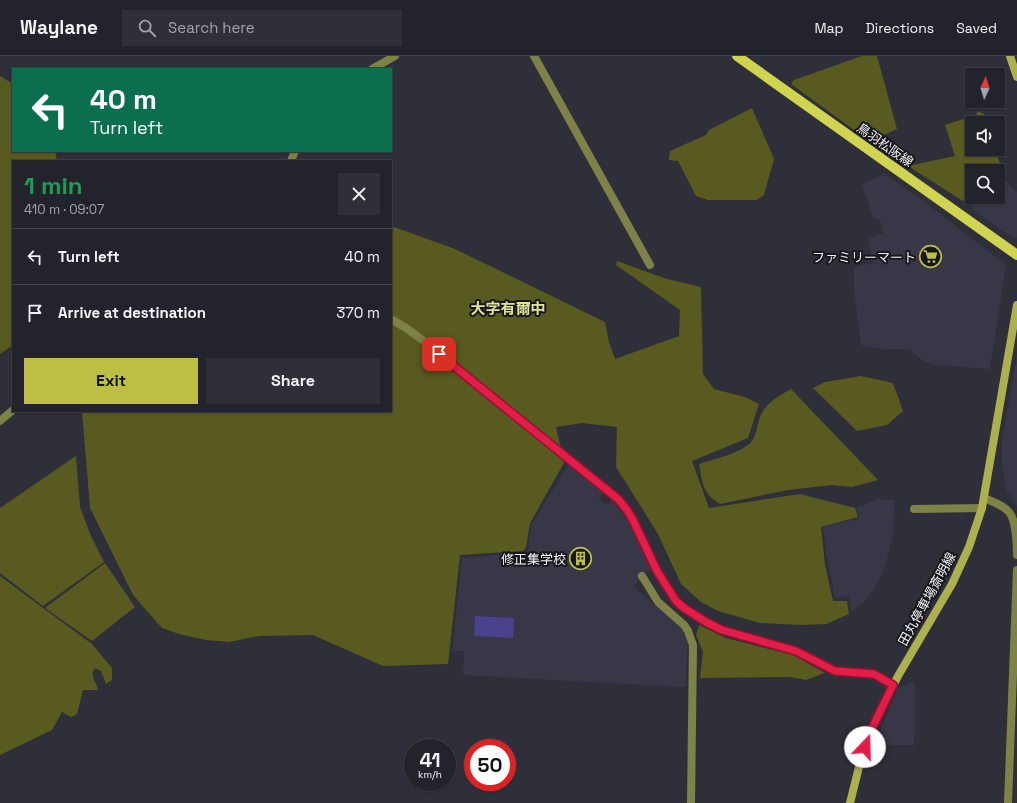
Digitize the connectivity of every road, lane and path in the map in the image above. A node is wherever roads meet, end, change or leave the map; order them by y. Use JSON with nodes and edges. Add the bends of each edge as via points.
{"nodes":[{"id":1,"x":395,"y":56,"type":"edge"},
{"id":2,"x":534,"y":56,"type":"edge"},
{"id":3,"x":737,"y":56,"type":"edge"},
{"id":4,"x":1010,"y":56,"type":"edge"},
{"id":5,"x":374,"y":68,"type":"edge"},
{"id":6,"x":1017,"y":77,"type":"edge"},
{"id":7,"x":1017,"y":255,"type":"edge"},
{"id":8,"x":650,"y":265,"type":"dead end"},
{"id":9,"x":1017,"y":305,"type":"edge"},
{"id":10,"x":392,"y":319,"type":"edge"},
{"id":11,"x":12,"y":411,"type":"edge"},
{"id":12,"x":0,"y":421,"type":"edge"},
{"id":13,"x":984,"y":498,"type":"junction"},
{"id":14,"x":982,"y":508,"type":"junction"},
{"id":15,"x":914,"y":509,"type":"dead end"},
{"id":16,"x":1017,"y":555,"type":"edge"},
{"id":17,"x":1017,"y":570,"type":"edge"},
{"id":18,"x":642,"y":576,"type":"dead end"},
{"id":19,"x":893,"y":685,"type":"junction"},
{"id":20,"x":691,"y":803,"type":"edge"},
{"id":21,"x":850,"y":803,"type":"edge"},
{"id":22,"x":1008,"y":803,"type":"edge"}],
"edges":[{"from":1,"to":5,"type":"street"},
{"from":2,"to":8,"type":"street"},
{"from":3,"to":7,"type":"main road","name":"鳥羽松阪線"},
{"from":4,"to":6,"type":"main road"},
{"from":9,"to":13,"type":"main road","name":"田丸停車場斎明線"},
{"from":10,"to":19,"type":"street","via":[[428,344],[618,499],[633,520],[657,571],[676,601],[684,608],[722,630],[796,651],[835,671],[874,674]]},
{"from":11,"to":12,"type":"street"},
{"from":13,"to":14,"type":"main road","name":"田丸停車場斎明線"},
{"from":13,"to":16,"type":"street","via":[[1005,508],[1011,515],[1014,521]]},
{"from":14,"to":15,"type":"street"},
{"from":14,"to":19,"type":"main road","name":"田丸停車場斎明線","via":[[960,568]]},
{"from":17,"to":22,"type":"street"},
{"from":18,"to":20,"type":"street","via":[[658,602],[688,631],[693,644]]},
{"from":19,"to":21,"type":"main road","name":"田丸停車場斎明線","via":[[867,738]]}]}
